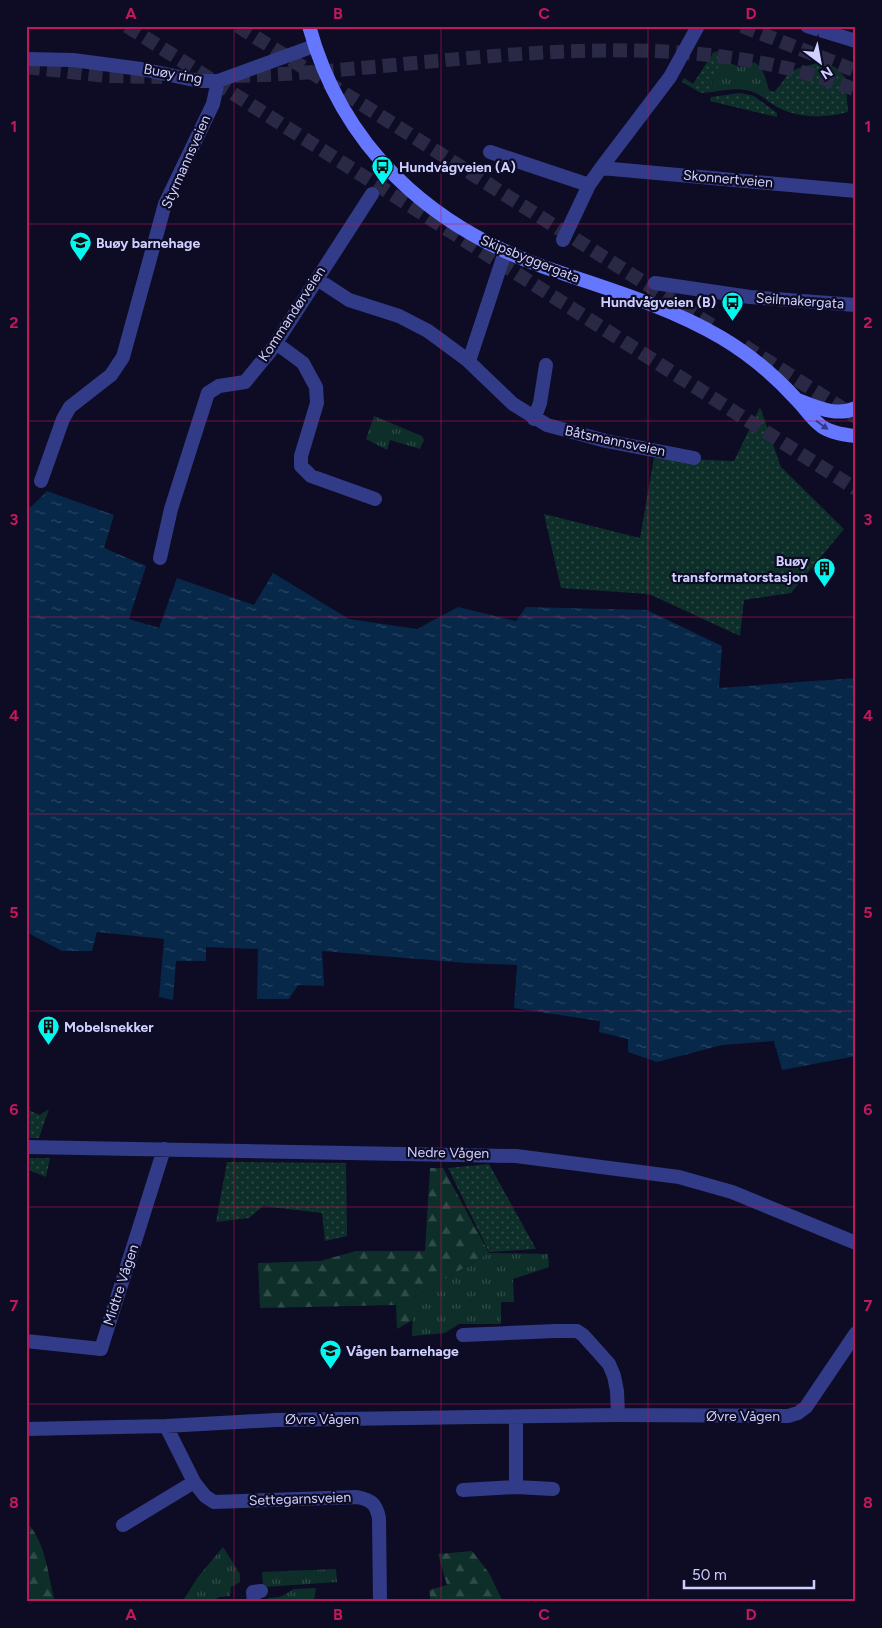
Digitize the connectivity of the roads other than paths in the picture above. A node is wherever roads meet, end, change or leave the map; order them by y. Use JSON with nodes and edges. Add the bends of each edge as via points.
{"nodes":[{"id":1,"x":309,"y":26,"type":"edge"},
{"id":2,"x":698,"y":26,"type":"edge"},
{"id":3,"x":807,"y":26,"type":"edge"},
{"id":4,"x":856,"y":42,"type":"edge"},
{"id":5,"x":314,"y":46,"type":"junction"},
{"id":6,"x":26,"y":59,"type":"edge"},
{"id":7,"x":218,"y":81,"type":"junction"},
{"id":8,"x":490,"y":152,"type":"dead end"},
{"id":9,"x":601,"y":168,"type":"junction"},
{"id":10,"x":589,"y":185,"type":"junction"},
{"id":11,"x":856,"y":191,"type":"edge"},
{"id":12,"x":372,"y":194,"type":"dead end"},
{"id":13,"x":563,"y":240,"type":"dead end"},
{"id":14,"x":505,"y":252,"type":"junction"},
{"id":15,"x":316,"y":279,"type":"junction"},
{"id":16,"x":655,"y":283,"type":"dead end"},
{"id":17,"x":856,"y":305,"type":"edge"},
{"id":18,"x":276,"y":343,"type":"junction"},
{"id":19,"x":469,"y":361,"type":"junction"},
{"id":20,"x":546,"y":365,"type":"dead end"},
{"id":21,"x":797,"y":400,"type":"junction"},
{"id":22,"x":856,"y":408,"type":"edge"},
{"id":23,"x":534,"y":419,"type":"junction"},
{"id":24,"x":856,"y":436,"type":"edge"},
{"id":25,"x":694,"y":458,"type":"dead end"},
{"id":26,"x":42,"y":481,"type":"dead end"},
{"id":27,"x":375,"y":498,"type":"dead end"},
{"id":28,"x":160,"y":558,"type":"dead end"},
{"id":29,"x":26,"y":1147,"type":"edge"},
{"id":30,"x":164,"y":1149,"type":"junction"},
{"id":31,"x":856,"y":1243,"type":"edge"},
{"id":32,"x":856,"y":1333,"type":"edge"},
{"id":33,"x":463,"y":1336,"type":"dead end"},
{"id":34,"x":26,"y":1341,"type":"edge"},
{"id":35,"x":618,"y":1415,"type":"junction"},
{"id":36,"x":516,"y":1417,"type":"junction"},
{"id":37,"x":166,"y":1426,"type":"junction"},
{"id":38,"x":26,"y":1429,"type":"edge"},
{"id":39,"x":194,"y":1482,"type":"junction"},
{"id":40,"x":516,"y":1487,"type":"junction"},
{"id":41,"x":553,"y":1489,"type":"dead end"},
{"id":42,"x":463,"y":1490,"type":"dead end"},
{"id":43,"x":123,"y":1525,"type":"dead end"},
{"id":44,"x":380,"y":1602,"type":"edge"}],
"edges":[{"from":1,"to":5,"type":"main road","name":"Skipsbyggergata"},
{"from":2,"to":9,"type":"street","via":[[674,72]]},
{"from":3,"to":4,"type":"street"},
{"from":5,"to":7,"type":"street","name":"Buøy ring"},
{"from":5,"to":14,"type":"main road","name":"Skipsbyggergata","via":[[334,90],[357,128],[400,182],[448,221]]},
{"from":6,"to":7,"type":"street","name":"Buøy ring","via":[[73,60],[199,81]]},
{"from":7,"to":26,"type":"street","name":"Styrmannsveien","via":[[213,104],[165,204],[123,357],[111,375],[70,407]]},
{"from":8,"to":10,"type":"street"},
{"from":9,"to":10,"type":"street"},
{"from":9,"to":11,"type":"street","name":"Skonnertveien"},
{"from":10,"to":13,"type":"street"},
{"from":12,"to":15,"type":"street","name":"Kommandørveien"},
{"from":14,"to":19,"type":"street"},
{"from":14,"to":21,"type":"main road","name":"Skipsbyggergata","via":[[684,317],[740,351]]},
{"from":15,"to":18,"type":"street","name":"Kommandørveien"},
{"from":15,"to":19,"type":"street","name":"Båtsmannsveien","via":[[349,300],[412,322]]},
{"from":16,"to":17,"type":"street","name":"Seilmakergata","via":[[750,297]]},
{"from":18,"to":27,"type":"street","via":[[303,363],[316,387],[317,403],[301,466],[311,476]]},
{"from":18,"to":28,"type":"street","name":"Kommandørveien","via":[[245,382],[219,386],[208,393],[171,509]]},
{"from":19,"to":23,"type":"street","name":"Båtsmannsveien","via":[[494,387]]},
{"from":20,"to":23,"type":"street"},
{"from":21,"to":22,"type":"main road","name":"Skipsbyggergata","via":[[832,412]]},
{"from":21,"to":24,"type":"main road","name":"Skipsbyggergata","one_way":true,"via":[[820,426]]},
{"from":23,"to":25,"type":"street","name":"Båtsmannsveien","via":[[576,434]]},
{"from":29,"to":30,"type":"street","name":"Nedre Vågen"},
{"from":30,"to":31,"type":"street","name":"Nedre Vågen","via":[[494,1154],[628,1169],[679,1177],[732,1192]]},
{"from":30,"to":34,"type":"street","name":"Midtre Vågen","via":[[101,1349]]},
{"from":32,"to":35,"type":"street","name":"Øvre Vågen","via":[[806,1407],[798,1413],[779,1416]]},
{"from":33,"to":35,"type":"street","via":[[577,1331],[609,1364],[618,1391]]},
{"from":35,"to":36,"type":"street","name":"Øvre Vågen"},
{"from":36,"to":37,"type":"street","name":"Øvre Vågen","via":[[275,1420]]},
{"from":36,"to":40,"type":"street"},
{"from":37,"to":38,"type":"street","name":"Øvre Vågen"},
{"from":37,"to":39,"type":"street","name":"Settegarnsveien"},
{"from":39,"to":43,"type":"street"},
{"from":39,"to":44,"type":"street","name":"Settegarnsveien","via":[[214,1502],[356,1497],[369,1500],[376,1506],[379,1518]]},
{"from":40,"to":41,"type":"street"},
{"from":40,"to":42,"type":"street"}]}
